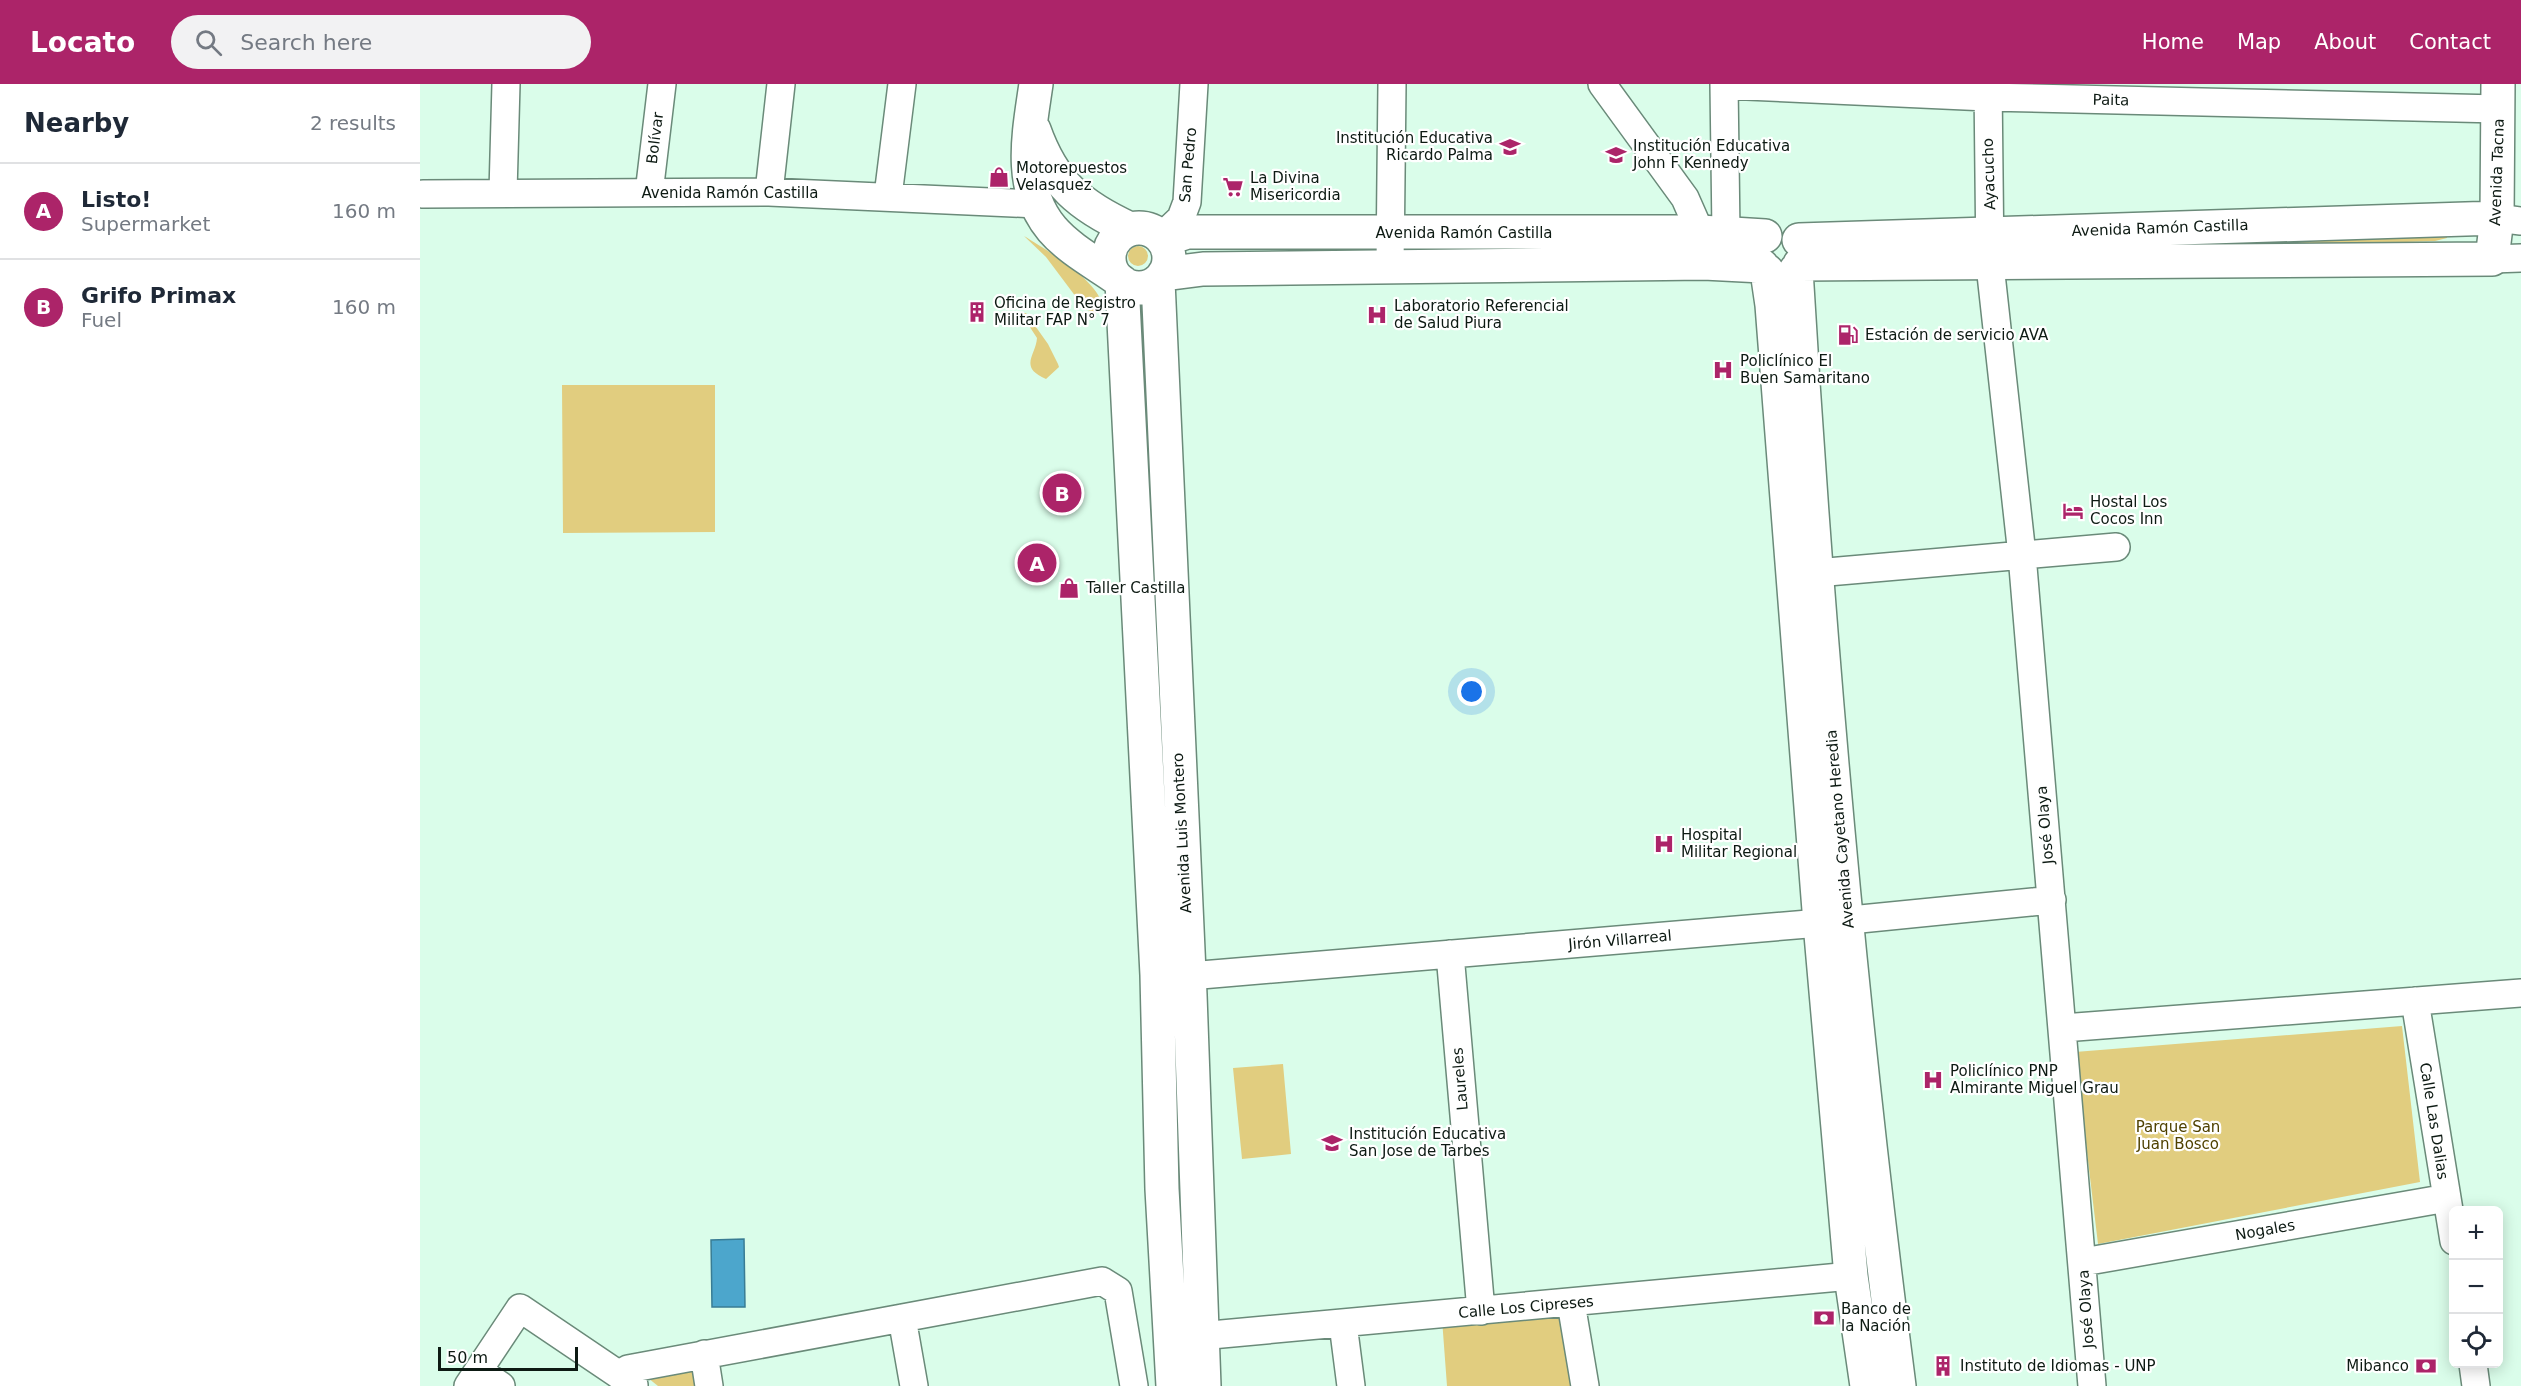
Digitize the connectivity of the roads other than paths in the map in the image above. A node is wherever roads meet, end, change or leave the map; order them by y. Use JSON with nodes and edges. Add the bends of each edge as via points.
{"nodes":[{"id":1,"x":506,"y":84,"type":"edge"},
{"id":2,"x":662,"y":84,"type":"edge"},
{"id":3,"x":782,"y":84,"type":"edge"},
{"id":4,"x":902,"y":84,"type":"edge"},
{"id":5,"x":1036,"y":84,"type":"edge"},
{"id":6,"x":1194,"y":84,"type":"edge"},
{"id":7,"x":1392,"y":84,"type":"edge"},
{"id":8,"x":1602,"y":84,"type":"edge"},
{"id":9,"x":1724,"y":84,"type":"edge"},
{"id":10,"x":1988,"y":91,"type":"edge"},
{"id":11,"x":2336,"y":95,"type":"edge"},
{"id":12,"x":2499,"y":96,"type":"edge"},
{"id":13,"x":1031,"y":120,"type":"junction"},
{"id":14,"x":504,"y":192,"type":"junction"},
{"id":15,"x":768,"y":192,"type":"junction"},
{"id":16,"x":649,"y":193,"type":"junction"},
{"id":17,"x":423,"y":194,"type":"dead end"},
{"id":18,"x":888,"y":196,"type":"junction"},
{"id":19,"x":1037,"y":204,"type":"junction"},
{"id":20,"x":2509,"y":219,"type":"edge"},
{"id":21,"x":1130,"y":229,"type":"junction"},
{"id":22,"x":1390,"y":233,"type":"junction"},
{"id":23,"x":1713,"y":233,"type":"junction"},
{"id":24,"x":1162,"y":239,"type":"junction"},
{"id":25,"x":1991,"y":249,"type":"junction"},
{"id":26,"x":1781,"y":258,"type":"junction"},
{"id":27,"x":2507,"y":259,"type":"edge"},
{"id":28,"x":1390,"y":267,"type":"junction"},
{"id":29,"x":1161,"y":277,"type":"junction"},
{"id":30,"x":1120,"y":280,"type":"junction"},
{"id":31,"x":1162,"y":388,"type":"junction"},
{"id":32,"x":1128,"y":389,"type":"junction"},
{"id":33,"x":1168,"y":516,"type":"junction"},
{"id":34,"x":1134,"y":518,"type":"junction"},
{"id":35,"x":2116,"y":547,"type":"dead end"},
{"id":36,"x":2022,"y":555,"type":"junction"},
{"id":37,"x":1816,"y":573,"type":"junction"},
{"id":38,"x":2052,"y":900,"type":"junction"},
{"id":39,"x":1834,"y":922,"type":"junction"},
{"id":40,"x":1450,"y":954,"type":"junction"},
{"id":41,"x":1189,"y":976,"type":"junction"},
{"id":42,"x":2521,"y":993,"type":"edge"},
{"id":43,"x":2415,"y":1001,"type":"junction"},
{"id":44,"x":2063,"y":1028,"type":"junction"},
{"id":45,"x":2447,"y":1198,"type":"junction"},
{"id":46,"x":2449,"y":1210,"type":"edge"},
{"id":47,"x":2083,"y":1262,"type":"junction"},
{"id":48,"x":1851,"y":1276,"type":"junction"},
{"id":49,"x":1571,"y":1303,"type":"junction"},
{"id":50,"x":1481,"y":1311,"type":"junction"},
{"id":51,"x":902,"y":1318,"type":"junction"},
{"id":52,"x":1343,"y":1323,"type":"junction"},
{"id":53,"x":1200,"y":1336,"type":"junction"},
{"id":54,"x":704,"y":1354,"type":"junction"},
{"id":55,"x":2474,"y":1368,"type":"edge"},
{"id":56,"x":474,"y":1379,"type":"edge"},
{"id":57,"x":627,"y":1381,"type":"edge"},
{"id":58,"x":501,"y":1386,"type":"edge"},
{"id":59,"x":709,"y":1386,"type":"edge"},
{"id":60,"x":914,"y":1386,"type":"edge"},
{"id":61,"x":1134,"y":1386,"type":"edge"},
{"id":62,"x":1173,"y":1386,"type":"edge"},
{"id":63,"x":1204,"y":1386,"type":"edge"},
{"id":64,"x":1351,"y":1386,"type":"edge"},
{"id":65,"x":1585,"y":1386,"type":"edge"},
{"id":66,"x":1867,"y":1386,"type":"edge"},
{"id":67,"x":1899,"y":1386,"type":"edge"},
{"id":68,"x":2092,"y":1386,"type":"edge"},
{"id":69,"x":2476,"y":1386,"type":"edge"}],
"edges":[{"from":1,"to":14,"type":"street"},
{"from":2,"to":16,"type":"street","name":"Bolívar"},
{"from":3,"to":15,"type":"street"},
{"from":4,"to":18,"type":"street"},
{"from":5,"to":13,"type":"main road"},
{"from":6,"to":24,"type":"street","name":"San Pedro","via":[[1187,202],[1181,219]]},
{"from":7,"to":22,"type":"street"},
{"from":8,"to":23,"type":"street"},
{"from":9,"to":10,"type":"street","name":"Paita"},
{"from":9,"to":23,"type":"street"},
{"from":10,"to":11,"type":"street","name":"Paita"},
{"from":10,"to":25,"type":"street","name":"Ayacucho"},
{"from":11,"to":12,"type":"street","name":"Paita"},
{"from":12,"to":20,"type":"main road","name":"Avenida Tacna"},
{"from":13,"to":19,"type":"main road","via":[[1029,183]]},
{"from":13,"to":21,"type":"main road","via":[[1052,171],[1076,197],[1103,217]]},
{"from":14,"to":16,"type":"street","name":"Avenida Ramón Castilla"},
{"from":14,"to":17,"type":"street","name":"Avenida Ramón Castilla"},
{"from":15,"to":16,"type":"street","name":"Avenida Ramón Castilla"},
{"from":15,"to":18,"type":"street","name":"Avenida Ramón Castilla"},
{"from":18,"to":19,"type":"street","name":"Avenida Ramón Castilla"},
{"from":19,"to":30,"type":"main road","via":[[1052,229]]},
{"from":20,"to":25,"type":"main road","name":"Avenida Ramón Castilla"},
{"from":20,"to":27,"type":"main road","name":"Avenida Tacna"},
{"from":21,"to":24,"type":"main road","via":[[1147,229]]},
{"from":21,"to":30,"type":"main road","via":[[1116,239],[1109,255],[1113,272]]},
{"from":22,"to":23,"type":"main road","name":"Avenida Ramón Castilla"},
{"from":22,"to":24,"type":"main road","name":"Avenida Ramón Castilla","via":[[1187,232]]},
{"from":22,"to":28,"type":"street"},
{"from":23,"to":26,"type":"main road","name":"Avenida Ramón Castilla"},
{"from":24,"to":29,"type":"main road","via":[[1169,257]]},
{"from":25,"to":26,"type":"main road","name":"Avenida Ramón Castilla"},
{"from":25,"to":27,"type":"main road","name":"Avenida Ramón Castilla"},
{"from":25,"to":36,"type":"street","name":"José Olaya"},
{"from":26,"to":28,"type":"main road","name":"Avenida Ramón Castilla","via":[[1704,263]]},
{"from":26,"to":37,"type":"main road","name":"Avenida Cayetano Heredia"},
{"from":26,"to":39,"type":"main road","name":"Avenida Cayetano Heredia","via":[[1772,305]]},
{"from":28,"to":29,"type":"main road","name":"Avenida Ramón Castilla","via":[[1203,269]]},
{"from":29,"to":30,"type":"main road","via":[[1144,287]]},
{"from":29,"to":31,"type":"main road","name":"Avenida Luis Montero"},
{"from":30,"to":32,"type":"main road"},
{"from":31,"to":32,"type":"main road"},
{"from":31,"to":33,"type":"main road","name":"Avenida Luis Montero"},
{"from":32,"to":34,"type":"main road"},
{"from":33,"to":34,"type":"main road"},
{"from":33,"to":41,"type":"main road","name":"Avenida Luis Montero"},
{"from":34,"to":62,"type":"main road"},
{"from":35,"to":36,"type":"street"},
{"from":36,"to":37,"type":"street"},
{"from":36,"to":38,"type":"street","name":"José Olaya"},
{"from":37,"to":39,"type":"main road","name":"Avenida Cayetano Heredia"},
{"from":38,"to":39,"type":"street","name":"Jirón Villarreal"},
{"from":38,"to":44,"type":"street","name":"José Olaya"},
{"from":39,"to":40,"type":"street","name":"Jirón Villarreal"},
{"from":39,"to":48,"type":"main road","name":"Avenida Cayetano Heredia"},
{"from":39,"to":67,"type":"main road","name":"Avenida Cayetano Heredia"},
{"from":40,"to":41,"type":"street","name":"Jirón Villarreal"},
{"from":40,"to":50,"type":"street","name":"Laureles"},
{"from":41,"to":53,"type":"main road","name":"Avenida Luis Montero"},
{"from":42,"to":43,"type":"street"},
{"from":43,"to":44,"type":"street"},
{"from":43,"to":45,"type":"street","name":"Calle Las Dalias"},
{"from":44,"to":47,"type":"street","name":"José Olaya"},
{"from":45,"to":46,"type":"street","name":"Calle Las Dalias"},
{"from":45,"to":47,"type":"street","name":"Nogales"},
{"from":47,"to":68,"type":"street","name":"José Olaya"},
{"from":48,"to":49,"type":"street","name":"Calle Los Cipreses"},
{"from":48,"to":66,"type":"main road","name":"Avenida Cayetano Heredia"},
{"from":49,"to":50,"type":"street","name":"Calle Los Cipreses"},
{"from":49,"to":65,"type":"street"},
{"from":50,"to":52,"type":"street","name":"Calle Los Cipreses"},
{"from":51,"to":54,"type":"street"},
{"from":51,"to":60,"type":"street"},
{"from":51,"to":61,"type":"street","via":[[1101,1281],[1118,1291]]},
{"from":52,"to":53,"type":"street","name":"Calle Los Cipreses"},
{"from":52,"to":64,"type":"street"},
{"from":53,"to":63,"type":"main road","name":"Avenida Luis Montero"},
{"from":54,"to":57,"type":"street","via":[[628,1369]]},
{"from":54,"to":59,"type":"street"},
{"from":55,"to":69,"type":"street"},
{"from":56,"to":57,"type":"street","via":[[520,1308]]},
{"from":56,"to":58,"type":"street"}]}
